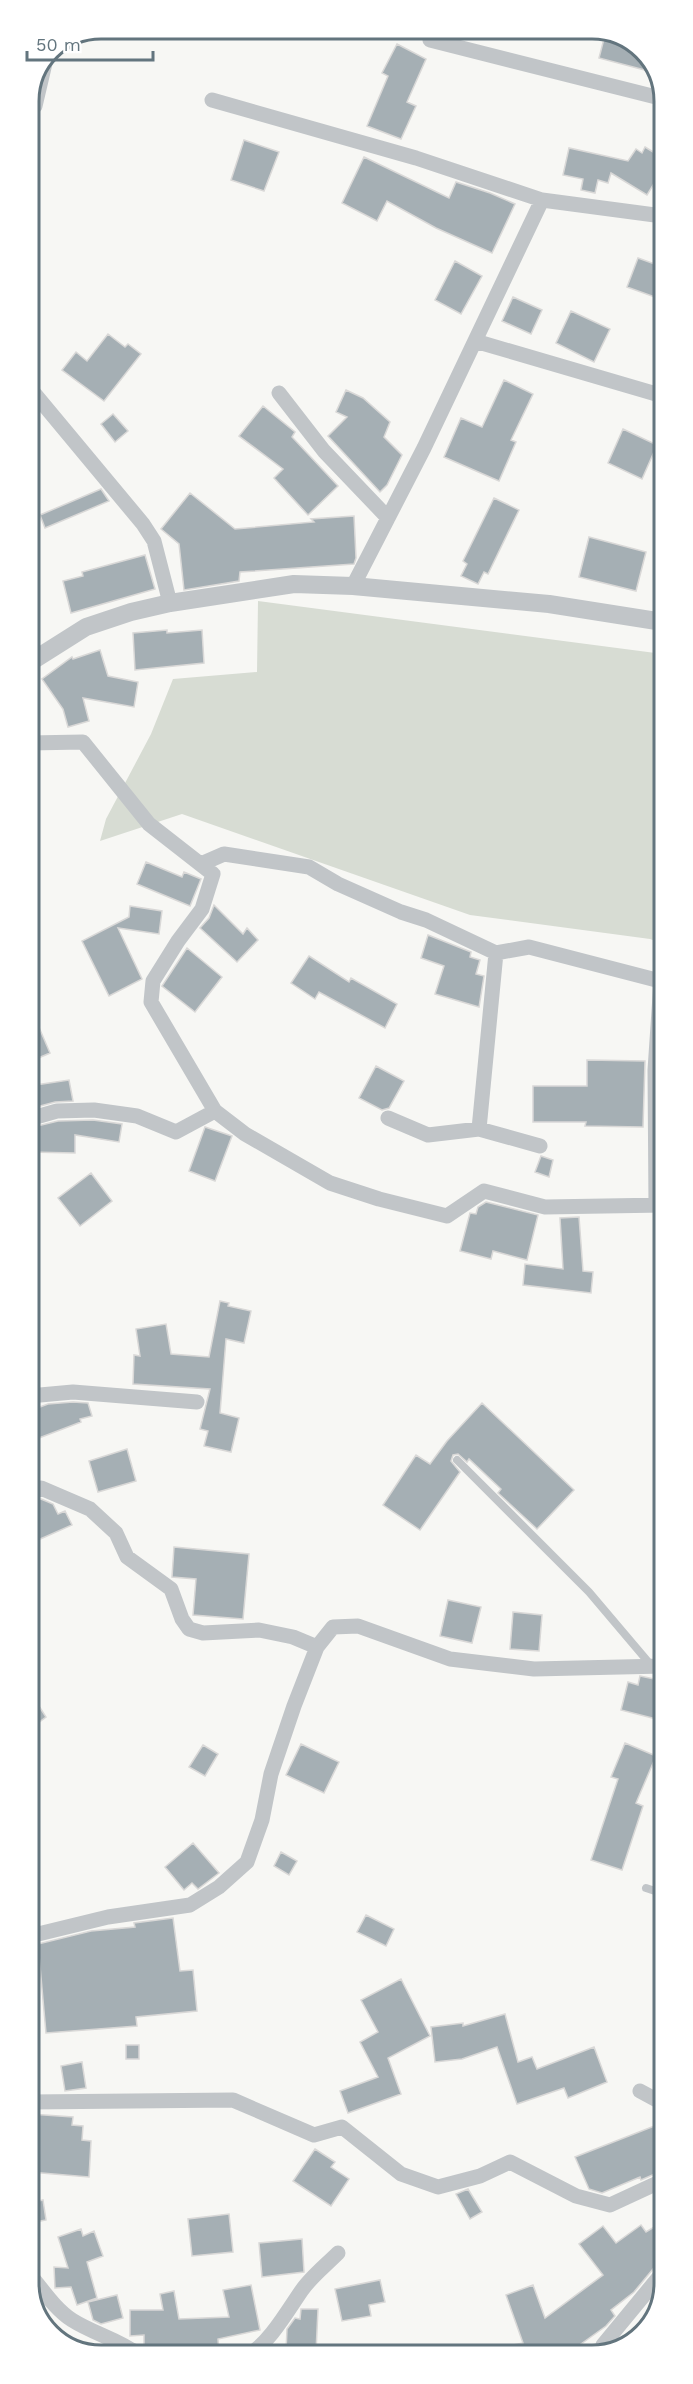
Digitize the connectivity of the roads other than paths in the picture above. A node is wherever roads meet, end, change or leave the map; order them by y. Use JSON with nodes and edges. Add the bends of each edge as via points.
{"nodes":[{"id":1,"x":430,"y":40,"type":"dead end"},
{"id":2,"x":654,"y":96,"type":"edge"},
{"id":3,"x":212,"y":100,"type":"dead end"},
{"id":4,"x":542,"y":200,"type":"junction"},
{"id":5,"x":654,"y":212,"type":"edge"},
{"id":6,"x":475,"y":341,"type":"junction"},
{"id":7,"x":279,"y":393,"type":"dead end"},
{"id":8,"x":654,"y":393,"type":"edge"},
{"id":9,"x":39,"y":399,"type":"edge"},
{"id":10,"x":388,"y":518,"type":"junction"},
{"id":11,"x":353,"y":586,"type":"junction"},
{"id":12,"x":170,"y":603,"type":"junction"},
{"id":13,"x":654,"y":621,"type":"edge"},
{"id":14,"x":39,"y":657,"type":"edge"},
{"id":15,"x":39,"y":743,"type":"edge"},
{"id":16,"x":201,"y":864,"type":"junction"},
{"id":17,"x":496,"y":953,"type":"junction"},
{"id":18,"x":654,"y":979,"type":"edge"},
{"id":19,"x":215,"y":1112,"type":"junction"},
{"id":20,"x":39,"y":1116,"type":"edge"},
{"id":21,"x":388,"y":1118,"type":"dead end"},
{"id":22,"x":479,"y":1129,"type":"junction"},
{"id":23,"x":540,"y":1146,"type":"dead end"},
{"id":24,"x":654,"y":1206,"type":"edge"},
{"id":25,"x":39,"y":1395,"type":"edge"},
{"id":26,"x":197,"y":1402,"type":"dead end"},
{"id":27,"x":457,"y":1460,"type":"dead end"},
{"id":28,"x":39,"y":1489,"type":"edge"},
{"id":29,"x":317,"y":1647,"type":"junction"},
{"id":30,"x":654,"y":1662,"type":"edge"},
{"id":31,"x":654,"y":1665,"type":"edge"},
{"id":32,"x":646,"y":1888,"type":"dead end"},
{"id":33,"x":654,"y":1891,"type":"edge"},
{"id":34,"x":39,"y":1934,"type":"edge"},
{"id":35,"x":640,"y":2091,"type":"dead end"},
{"id":36,"x":654,"y":2098,"type":"edge"},
{"id":37,"x":39,"y":2102,"type":"edge"},
{"id":38,"x":654,"y":2185,"type":"edge"},
{"id":39,"x":338,"y":2253,"type":"dead end"},
{"id":40,"x":654,"y":2283,"type":"edge"},
{"id":41,"x":39,"y":2285,"type":"edge"},
{"id":42,"x":604,"y":2344,"type":"edge"},
{"id":43,"x":127,"y":2345,"type":"edge"},
{"id":44,"x":262,"y":2345,"type":"edge"}],
"edges":[{"from":1,"to":2,"type":"street"},
{"from":3,"to":4,"type":"street","via":[[416,158]]},
{"from":4,"to":5,"type":"street"},
{"from":4,"to":6,"type":"street"},
{"from":6,"to":8,"type":"street"},
{"from":6,"to":10,"type":"street"},
{"from":7,"to":10,"type":"street","via":[[324,450]]},
{"from":9,"to":12,"type":"street","via":[[143,524],[154,542]]},
{"from":10,"to":11,"type":"street"},
{"from":11,"to":12,"type":"street","via":[[294,584]]},
{"from":11,"to":13,"type":"street","via":[[549,604]]},
{"from":12,"to":14,"type":"street","via":[[87,627]]},
{"from":15,"to":16,"type":"street","via":[[83,742],[149,824]]},
{"from":16,"to":17,"type":"street","via":[[224,854],[309,867],[338,884]]},
{"from":16,"to":19,"type":"street","via":[[213,874],[202,909],[153,981],[151,1002]]},
{"from":17,"to":18,"type":"street","via":[[529,947]]},
{"from":17,"to":22,"type":"street"},
{"from":19,"to":20,"type":"street","via":[[176,1132],[137,1116],[94,1110],[57,1111]]},
{"from":19,"to":24,"type":"street","via":[[254,1140],[330,1183],[447,1216],[484,1191],[545,1207]]},
{"from":21,"to":22,"type":"street","via":[[428,1135]]},
{"from":22,"to":23,"type":"street"},
{"from":25,"to":26,"type":"street","via":[[74,1392]]},
{"from":27,"to":30,"type":"lane"},
{"from":28,"to":29,"type":"street","via":[[90,1509],[116,1533],[127,1557],[171,1589],[189,1629],[203,1634],[259,1630]]},
{"from":29,"to":31,"type":"street","via":[[333,1627],[358,1626],[450,1659],[534,1669]]},
{"from":29,"to":34,"type":"street","via":[[271,1774],[262,1820],[247,1862],[219,1887],[190,1905],[108,1917]]},
{"from":32,"to":33,"type":"lane"},
{"from":35,"to":36,"type":"street"},
{"from":37,"to":38,"type":"street","via":[[233,2100],[314,2135],[342,2127],[401,2174],[438,2187],[480,2176],[510,2162],[576,2196],[610,2205]]},
{"from":39,"to":44,"type":"street","via":[[302,2289]]},
{"from":40,"to":42,"type":"street"},
{"from":41,"to":43,"type":"street","via":[[71,2320]]}]}
